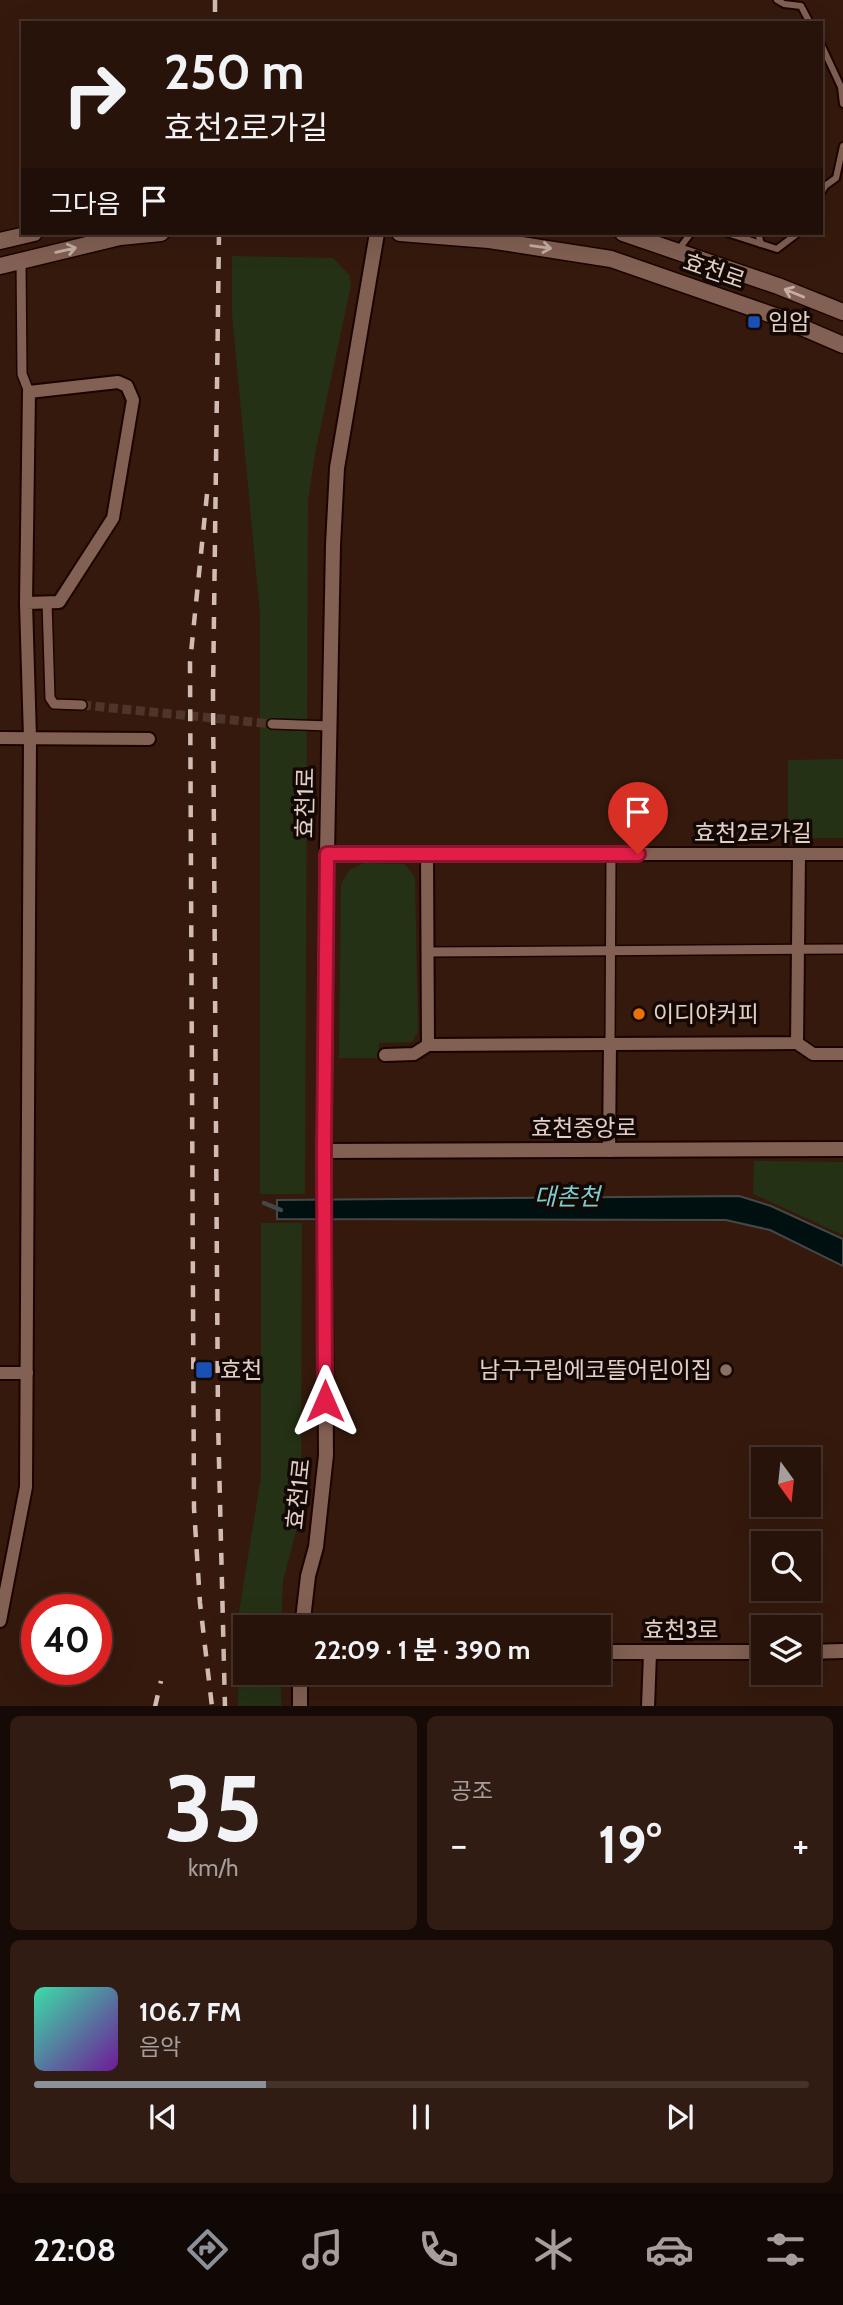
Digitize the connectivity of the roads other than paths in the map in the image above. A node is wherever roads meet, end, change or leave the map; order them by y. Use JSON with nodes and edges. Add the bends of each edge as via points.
{"nodes":[{"id":1,"x":777,"y":0,"type":"edge"},
{"id":2,"x":809,"y":21,"type":"edge"},
{"id":3,"x":823,"y":48,"type":"edge"},
{"id":4,"x":842,"y":87,"type":"edge"},
{"id":5,"x":843,"y":104,"type":"edge"},
{"id":6,"x":843,"y":146,"type":"edge"},
{"id":7,"x":839,"y":178,"type":"edge"},
{"id":8,"x":823,"y":190,"type":"edge"},
{"id":9,"x":26,"y":235,"type":"edge"},
{"id":10,"x":140,"y":235,"type":"edge"},
{"id":11,"x":377,"y":235,"type":"edge"},
{"id":12,"x":425,"y":235,"type":"edge"},
{"id":13,"x":633,"y":235,"type":"edge"},
{"id":14,"x":690,"y":235,"type":"edge"},
{"id":15,"x":733,"y":235,"type":"edge"},
{"id":16,"x":759,"y":235,"type":"edge"},
{"id":17,"x":795,"y":235,"type":"edge"},
{"id":18,"x":0,"y":241,"type":"edge"},
{"id":19,"x":761,"y":244,"type":"junction"},
{"id":20,"x":678,"y":251,"type":"junction"},
{"id":21,"x":21,"y":260,"type":"junction"},
{"id":22,"x":0,"y":266,"type":"edge"},
{"id":23,"x":843,"y":312,"type":"edge"},
{"id":24,"x":843,"y":345,"type":"edge"},
{"id":25,"x":29,"y":392,"type":"junction"},
{"id":26,"x":47,"y":602,"type":"junction"},
{"id":27,"x":26,"y":603,"type":"junction"},
{"id":28,"x":82,"y":705,"type":"tunnel mouth"},
{"id":29,"x":272,"y":723,"type":"tunnel mouth"},
{"id":30,"x":329,"y":726,"type":"junction"},
{"id":31,"x":0,"y":738,"type":"edge"},
{"id":32,"x":30,"y":738,"type":"junction"},
{"id":33,"x":149,"y":739,"type":"dead end"},
{"id":34,"x":327,"y":854,"type":"junction"},
{"id":35,"x":427,"y":854,"type":"junction"},
{"id":36,"x":611,"y":854,"type":"junction"},
{"id":37,"x":799,"y":854,"type":"junction"},
{"id":38,"x":843,"y":854,"type":"edge"},
{"id":39,"x":843,"y":949,"type":"edge"},
{"id":40,"x":799,"y":950,"type":"junction"},
{"id":41,"x":611,"y":951,"type":"junction"},
{"id":42,"x":427,"y":952,"type":"junction"},
{"id":43,"x":797,"y":1043,"type":"junction"},
{"id":44,"x":610,"y":1044,"type":"junction"},
{"id":45,"x":428,"y":1045,"type":"junction"},
{"id":46,"x":843,"y":1054,"type":"edge"},
{"id":47,"x":384,"y":1055,"type":"dead end"},
{"id":48,"x":843,"y":1149,"type":"edge"},
{"id":49,"x":324,"y":1151,"type":"junction"},
{"id":50,"x":609,"y":1151,"type":"junction"},
{"id":51,"x":0,"y":1373,"type":"edge"},
{"id":52,"x":27,"y":1373,"type":"junction"},
{"id":53,"x":304,"y":1615,"type":"edge"},
{"id":54,"x":0,"y":1621,"type":"edge"},
{"id":55,"x":843,"y":1651,"type":"edge"},
{"id":56,"x":751,"y":1652,"type":"edge"},
{"id":57,"x":821,"y":1652,"type":"edge"},
{"id":58,"x":611,"y":1653,"type":"edge"},
{"id":59,"x":650,"y":1653,"type":"junction"},
{"id":60,"x":300,"y":1685,"type":"edge"},
{"id":61,"x":300,"y":1706,"type":"edge"},
{"id":62,"x":648,"y":1706,"type":"edge"}],
"edges":[{"from":1,"to":2,"type":"lane","via":[[801,6]]},
{"from":3,"to":4,"type":"lane"},
{"from":4,"to":5,"type":"lane"},
{"from":6,"to":7,"type":"lane"},
{"from":7,"to":8,"type":"lane"},
{"from":9,"to":18,"type":"main road"},
{"from":21,"to":10,"type":"main road","one_way":true},
{"from":11,"to":30,"type":"street","name":"효천1로","via":[[337,468]]},
{"from":12,"to":24,"type":"main road","name":"효천로","one_way":true,"via":[[611,259],[778,317]]},
{"from":13,"to":20,"type":"main road","name":"효천로"},
{"from":14,"to":20,"type":"lane"},
{"from":15,"to":19,"type":"lane"},
{"from":16,"to":19,"type":"lane"},
{"from":17,"to":19,"type":"lane","via":[[777,249]]},
{"from":23,"to":20,"type":"main road","name":"효천로","one_way":true},
{"from":21,"to":22,"type":"main road"},
{"from":21,"to":25,"type":"street","via":[[22,374]]},
{"from":25,"to":26,"type":"street","via":[[118,382],[127,386],[132,400],[113,518],[59,602]]},
{"from":25,"to":27,"type":"street"},
{"from":26,"to":27,"type":"street"},
{"from":26,"to":28,"type":"street","via":[[50,698],[54,704]]},
{"from":27,"to":32,"type":"street"},
{"from":29,"to":30,"type":"street"},
{"from":30,"to":34,"type":"street","name":"효천1로"},
{"from":31,"to":32,"type":"street"},
{"from":32,"to":33,"type":"street"},
{"from":32,"to":52,"type":"street"},
{"from":34,"to":35,"type":"street","name":"효천2로가길"},
{"from":34,"to":49,"type":"street","name":"효천1로"},
{"from":35,"to":36,"type":"street","name":"효천2로가길"},
{"from":35,"to":42,"type":"street"},
{"from":36,"to":37,"type":"street","name":"효천2로가길"},
{"from":36,"to":41,"type":"street"},
{"from":37,"to":38,"type":"street","name":"효천2로가길"},
{"from":37,"to":40,"type":"street"},
{"from":39,"to":40,"type":"street"},
{"from":40,"to":41,"type":"street"},
{"from":40,"to":43,"type":"street"},
{"from":41,"to":42,"type":"street"},
{"from":41,"to":44,"type":"street"},
{"from":42,"to":45,"type":"street"},
{"from":43,"to":44,"type":"street"},
{"from":43,"to":46,"type":"street","via":[[813,1054]]},
{"from":44,"to":45,"type":"street"},
{"from":44,"to":50,"type":"street"},
{"from":45,"to":47,"type":"street","via":[[415,1054]]},
{"from":48,"to":50,"type":"street","name":"효천중앙로"},
{"from":49,"to":50,"type":"street","name":"효천중앙로"},
{"from":49,"to":53,"type":"street","name":"효천1로","via":[[326,1455]]},
{"from":51,"to":52,"type":"street"},
{"from":52,"to":54,"type":"street","via":[[26,1487]]},
{"from":55,"to":57,"type":"street"},
{"from":56,"to":59,"type":"street","name":"효천3로"},
{"from":58,"to":59,"type":"street","name":"효천3로"},
{"from":59,"to":62,"type":"street"},
{"from":60,"to":61,"type":"street"}]}
